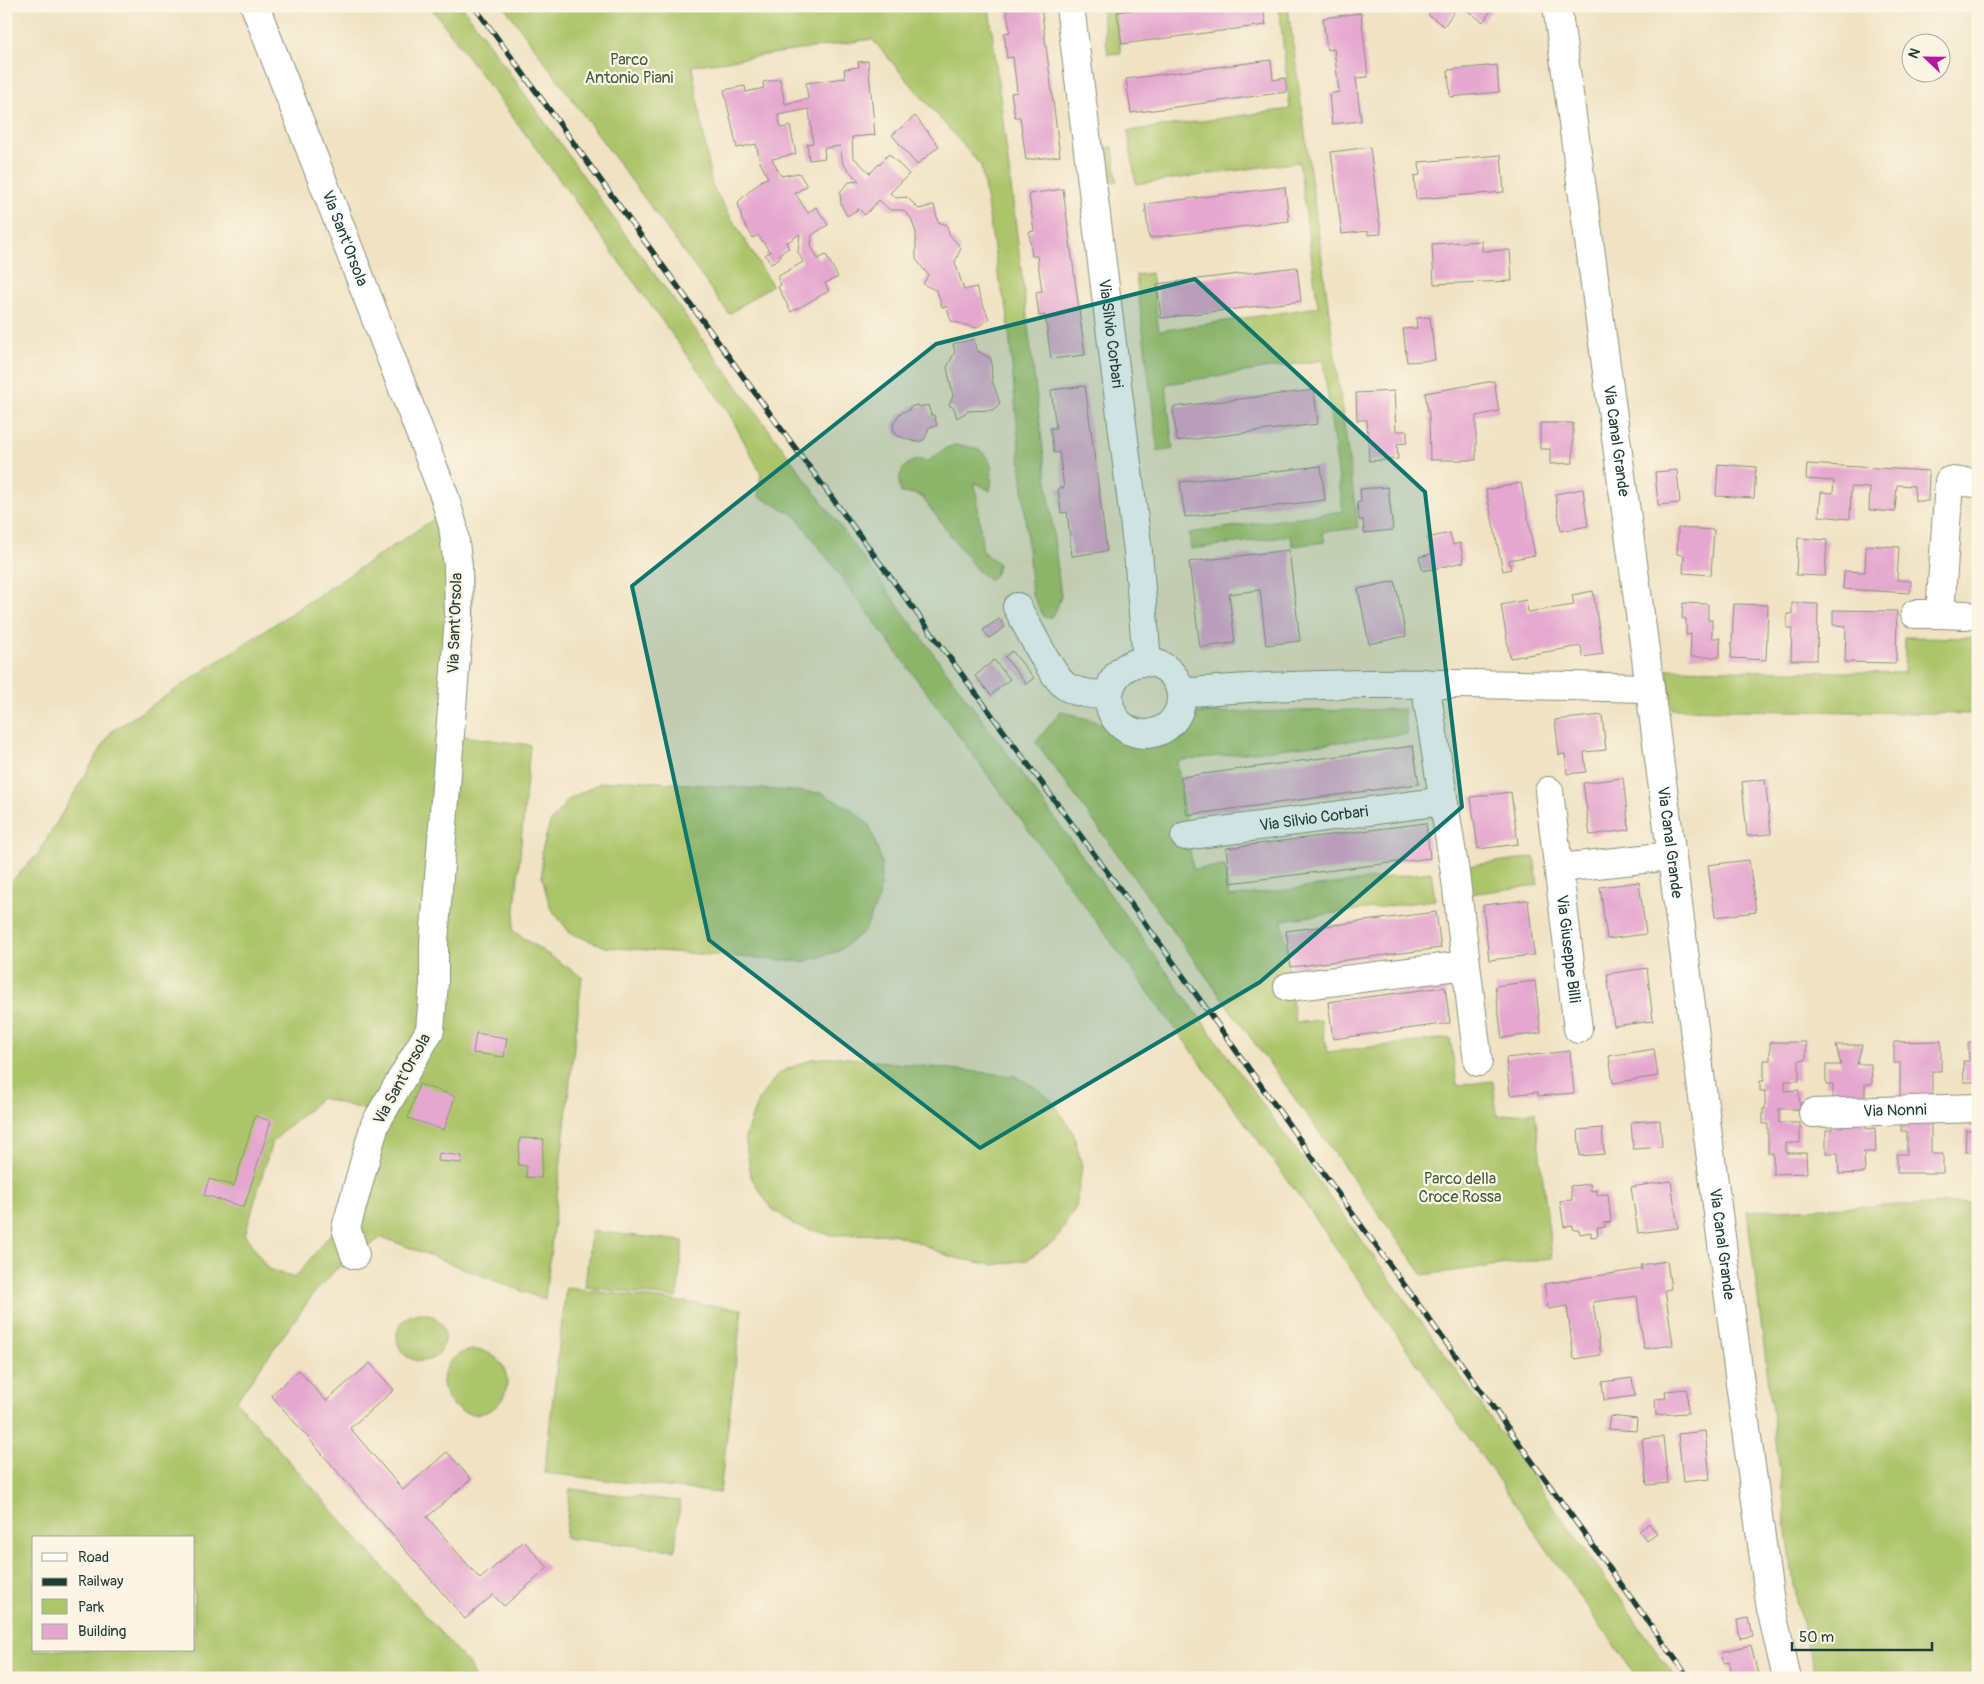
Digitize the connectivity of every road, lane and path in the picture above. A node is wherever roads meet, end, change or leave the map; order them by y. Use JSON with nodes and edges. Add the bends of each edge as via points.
{"nodes":[{"id":1,"x":255,"y":6,"type":"edge"},
{"id":2,"x":1070,"y":6,"type":"edge"},
{"id":3,"x":1557,"y":6,"type":"edge"},
{"id":4,"x":1978,"y":483,"type":"edge"},
{"id":5,"x":1017,"y":607,"type":"dead end"},
{"id":6,"x":1940,"y":614,"type":"dead end"},
{"id":7,"x":1147,"y":662,"type":"junction"},
{"id":8,"x":1425,"y":683,"type":"junction"},
{"id":9,"x":1650,"y":688,"type":"junction"},
{"id":10,"x":1181,"y":693,"type":"junction"},
{"id":11,"x":1108,"y":696,"type":"junction"},
{"id":12,"x":1549,"y":790,"type":"dead end"},
{"id":13,"x":1443,"y":801,"type":"junction"},
{"id":14,"x":1185,"y":836,"type":"dead end"},
{"id":15,"x":1671,"y":856,"type":"junction"},
{"id":16,"x":1559,"y":868,"type":"junction"},
{"id":17,"x":1466,"y":964,"type":"junction"},
{"id":18,"x":1288,"y":988,"type":"dead end"},
{"id":19,"x":1578,"y":1029,"type":"dead end"},
{"id":20,"x":1478,"y":1062,"type":"dead end"},
{"id":21,"x":1978,"y":1108,"type":"edge"},
{"id":22,"x":1813,"y":1114,"type":"dead end"},
{"id":23,"x":355,"y":1255,"type":"dead end"},
{"id":24,"x":1787,"y":1678,"type":"edge"}],
"edges":[{"from":1,"to":23,"type":"street","name":"Via Sant'Orsola","via":[[444,495],[453,526],[458,567],[459,617],[430,1030],[375,1124],[346,1228]]},
{"from":2,"to":7,"type":"street","name":"Via Silvio Corbari","via":[[1138,552]]},
{"from":3,"to":9,"type":"street","name":"Via Canal Grande"},
{"from":4,"to":6,"type":"street","via":[[1948,481]]},
{"from":5,"to":11,"type":"street","via":[[1064,685],[1076,691]]},
{"from":7,"to":10,"type":"street","via":[[1157,664],[1173,675]]},
{"from":7,"to":11,"type":"street","via":[[1136,663],[1121,671],[1111,684]]},
{"from":8,"to":9,"type":"street"},
{"from":8,"to":10,"type":"street"},
{"from":8,"to":13,"type":"street"},
{"from":9,"to":15,"type":"street","name":"Via Canal Grande"},
{"from":10,"to":11,"type":"street","via":[[1177,714],[1171,723],[1152,733],[1142,734],[1121,725],[1114,717]]},
{"from":12,"to":16,"type":"street","name":"Via Giuseppe Billi"},
{"from":13,"to":14,"type":"street","name":"Via Silvio Corbari"},
{"from":13,"to":17,"type":"street"},
{"from":15,"to":16,"type":"street"},
{"from":15,"to":24,"type":"street","name":"Via Canal Grande","via":[[1771,1608]]},
{"from":16,"to":19,"type":"street","name":"Via Giuseppe Billi"},
{"from":17,"to":18,"type":"street"},
{"from":17,"to":20,"type":"street"},
{"from":21,"to":22,"type":"street","name":"Via Nonni"}]}
